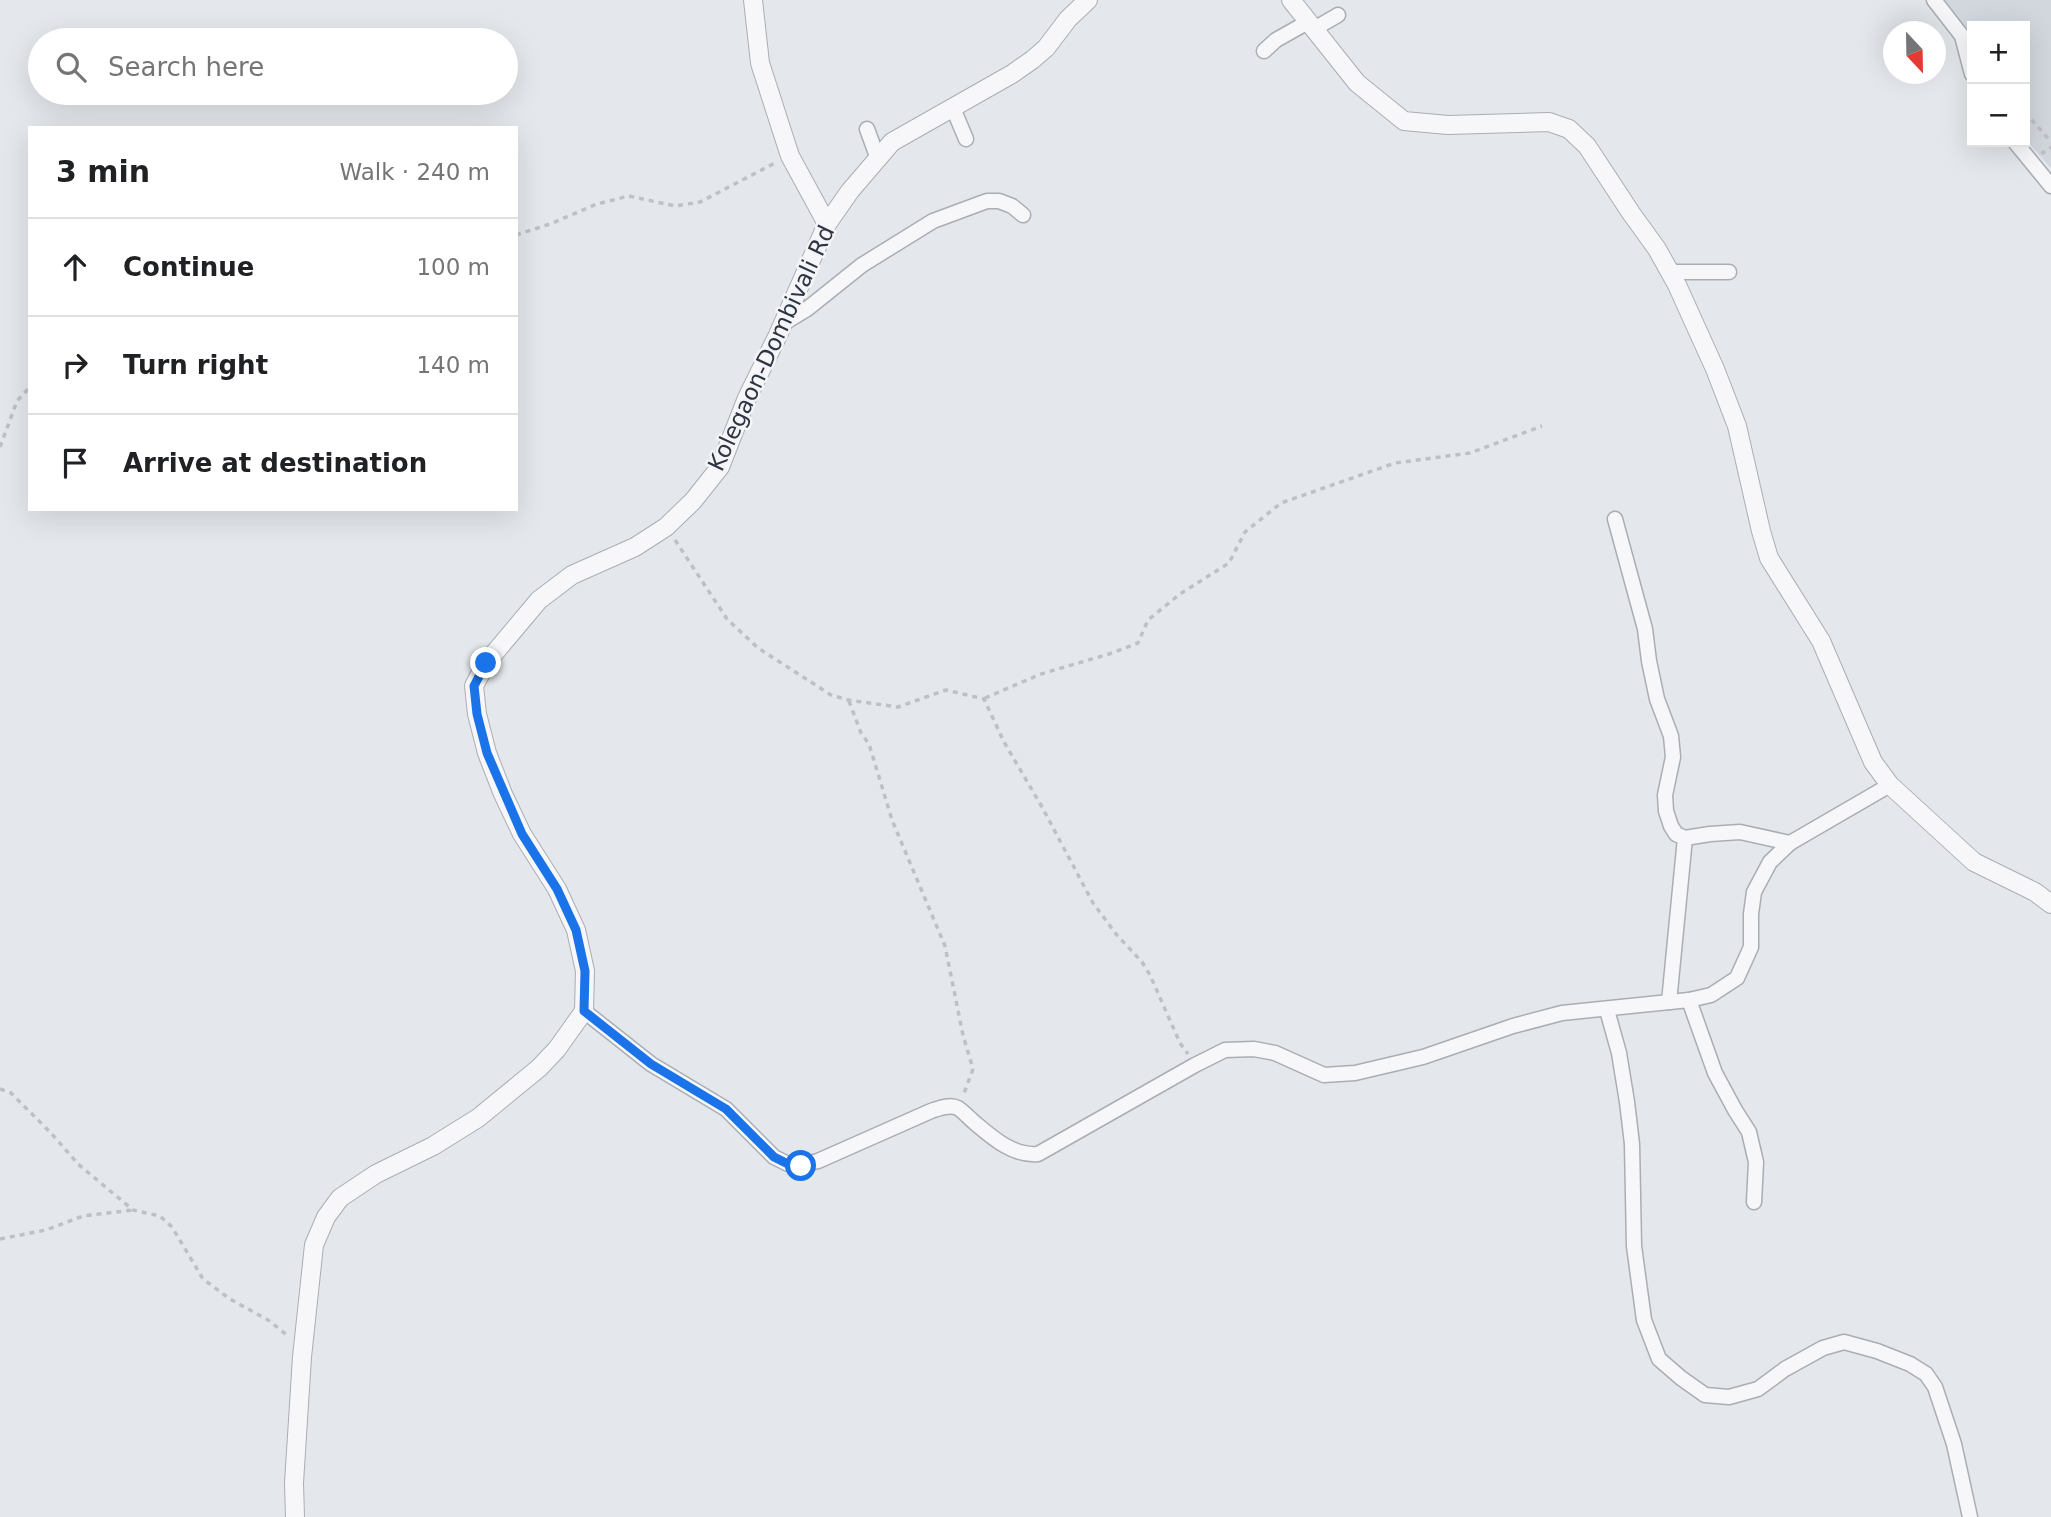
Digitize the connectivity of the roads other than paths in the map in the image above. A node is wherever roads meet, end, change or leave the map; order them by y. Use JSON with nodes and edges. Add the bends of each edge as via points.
{"nodes":[{"id":1,"x":753,"y":0,"type":"edge"},
{"id":2,"x":1088,"y":0,"type":"edge"},
{"id":3,"x":1291,"y":0,"type":"edge"},
{"id":4,"x":1934,"y":0,"type":"edge"},
{"id":5,"x":1338,"y":15,"type":"dead end"},
{"id":6,"x":1311,"y":26,"type":"junction"},
{"id":7,"x":1264,"y":51,"type":"dead end"},
{"id":8,"x":1967,"y":55,"type":"edge"},
{"id":9,"x":953,"y":108,"type":"junction"},
{"id":10,"x":867,"y":129,"type":"dead end"},
{"id":11,"x":966,"y":139,"type":"dead end"},
{"id":12,"x":2019,"y":147,"type":"edge"},
{"id":13,"x":878,"y":159,"type":"junction"},
{"id":14,"x":2051,"y":186,"type":"edge"},
{"id":15,"x":1023,"y":215,"type":"dead end"},
{"id":16,"x":827,"y":224,"type":"junction"},
{"id":17,"x":1670,"y":272,"type":"junction"},
{"id":18,"x":1729,"y":272,"type":"dead end"},
{"id":19,"x":783,"y":323,"type":"junction"},
{"id":20,"x":1615,"y":519,"type":"dead end"},
{"id":21,"x":1890,"y":785,"type":"junction"},
{"id":22,"x":1685,"y":838,"type":"junction"},
{"id":23,"x":1790,"y":844,"type":"junction"},
{"id":24,"x":2051,"y":904,"type":"edge"},
{"id":25,"x":1689,"y":1000,"type":"junction"},
{"id":26,"x":1669,"y":1002,"type":"junction"},
{"id":27,"x":1607,"y":1010,"type":"junction"},
{"id":28,"x":584,"y":1011,"type":"junction"},
{"id":29,"x":1754,"y":1202,"type":"dead end"},
{"id":30,"x":295,"y":1517,"type":"edge"},
{"id":31,"x":1970,"y":1517,"type":"edge"}],
"edges":[{"from":1,"to":16,"type":"street","via":[[760,62],[790,156]]},
{"from":2,"to":9,"type":"street","name":"Kolegaon-Dombivali Rd","via":[[1032,60]]},
{"from":3,"to":6,"type":"street"},
{"from":4,"to":8,"type":"street","via":[[1962,36]]},
{"from":5,"to":6,"type":"street"},
{"from":6,"to":7,"type":"street","via":[[1276,40]]},
{"from":6,"to":17,"type":"street","via":[[1357,83],[1404,121],[1448,125],[1549,122],[1569,129],[1594,155]]},
{"from":9,"to":11,"type":"street"},
{"from":9,"to":13,"type":"street","name":"Kolegaon-Dombivali Rd","via":[[892,142]]},
{"from":10,"to":13,"type":"street"},
{"from":12,"to":14,"type":"street"},
{"from":13,"to":16,"type":"street","name":"Kolegaon-Dombivali Rd"},
{"from":15,"to":19,"type":"street","via":[[1012,206],[987,201],[933,221],[862,265]]},
{"from":16,"to":19,"type":"street","name":"Kolegaon-Dombivali Rd"},
{"from":17,"to":18,"type":"street"},
{"from":17,"to":21,"type":"street","via":[[1737,426],[1769,558],[1821,641],[1861,737]]},
{"from":19,"to":28,"type":"street","name":"Kolegaon-Dombivali Rd","via":[[720,467],[693,501],[666,527],[635,547],[572,575],[539,600],[486,663],[474,686],[487,753],[503,794],[576,930],[585,971]]},
{"from":20,"to":22,"type":"street","via":[[1645,629],[1657,699],[1671,736],[1666,811],[1676,834]]},
{"from":21,"to":23,"type":"street"},
{"from":21,"to":24,"type":"street","via":[[1974,862]]},
{"from":22,"to":23,"type":"street","via":[[1741,832]]},
{"from":22,"to":26,"type":"street"},
{"from":23,"to":25,"type":"street","via":[[1770,862],[1754,892],[1751,947],[1737,978],[1711,995]]},
{"from":25,"to":26,"type":"street"},
{"from":25,"to":29,"type":"street","via":[[1714,1073],[1749,1132],[1756,1162]]},
{"from":26,"to":27,"type":"street"},
{"from":27,"to":28,"type":"street","via":[[1562,1013],[1423,1057],[1355,1073],[1324,1075],[1275,1053],[1225,1050],[1038,1154],[1013,1150],[958,1108],[948,1107],[801,1166],[774,1157],[726,1109],[651,1064]]},
{"from":27,"to":31,"type":"street","via":[[1627,1102],[1634,1246],[1644,1320],[1659,1359],[1705,1395],[1729,1397],[1758,1389],[1823,1348],[1844,1342],[1910,1364],[1935,1387],[1954,1444]]},
{"from":28,"to":30,"type":"street","via":[[539,1068],[478,1118],[376,1174],[340,1198],[326,1217],[314,1245],[303,1347]]}]}
